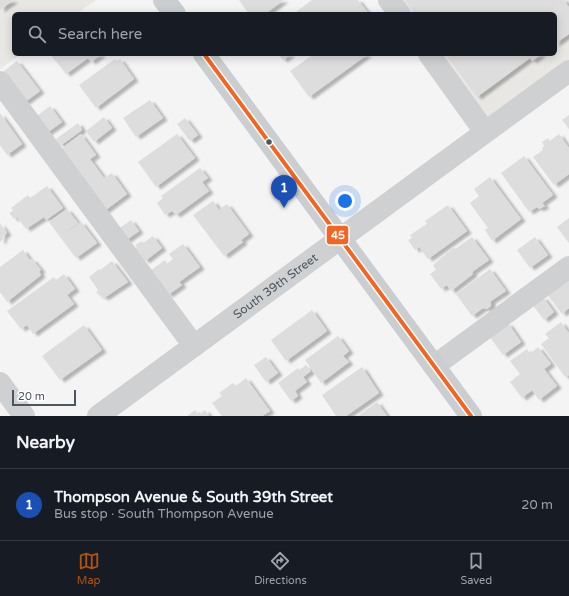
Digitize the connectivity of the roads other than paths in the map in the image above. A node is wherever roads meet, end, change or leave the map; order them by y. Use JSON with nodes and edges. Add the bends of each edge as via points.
{"nodes":[{"id":1,"x":164,"y":0,"type":"edge"},
{"id":2,"x":389,"y":0,"type":"edge"},
{"id":3,"x":173,"y":12,"type":"edge"},
{"id":4,"x":398,"y":12,"type":"edge"},
{"id":5,"x":205,"y":56,"type":"edge"},
{"id":6,"x":430,"y":56,"type":"edge"},
{"id":7,"x":569,"y":71,"type":"edge"},
{"id":8,"x":0,"y":82,"type":"edge"},
{"id":9,"x":486,"y":132,"type":"junction"},
{"id":10,"x":339,"y":239,"type":"junction"},
{"id":11,"x":569,"y":267,"type":"edge"},
{"id":12,"x":194,"y":346,"type":"junction"},
{"id":13,"x":434,"y":366,"type":"junction"},
{"id":14,"x":0,"y":383,"type":"edge"},
{"id":15,"x":24,"y":416,"type":"edge"},
{"id":16,"x":98,"y":416,"type":"edge"},
{"id":17,"x":471,"y":416,"type":"edge"}],
"edges":[{"from":1,"to":3,"type":"main road"},
{"from":2,"to":4,"type":"street"},
{"from":5,"to":10,"type":"main road"},
{"from":6,"to":9,"type":"street"},
{"from":7,"to":9,"type":"street","name":"South 39th Street"},
{"from":8,"to":12,"type":"street"},
{"from":9,"to":10,"type":"street","name":"South 39th Street"},
{"from":10,"to":12,"type":"street","name":"South 39th Street"},
{"from":10,"to":13,"type":"main road"},
{"from":11,"to":13,"type":"street"},
{"from":12,"to":16,"type":"street","name":"South 39th Street"},
{"from":13,"to":17,"type":"main road"},
{"from":14,"to":15,"type":"street"}]}
